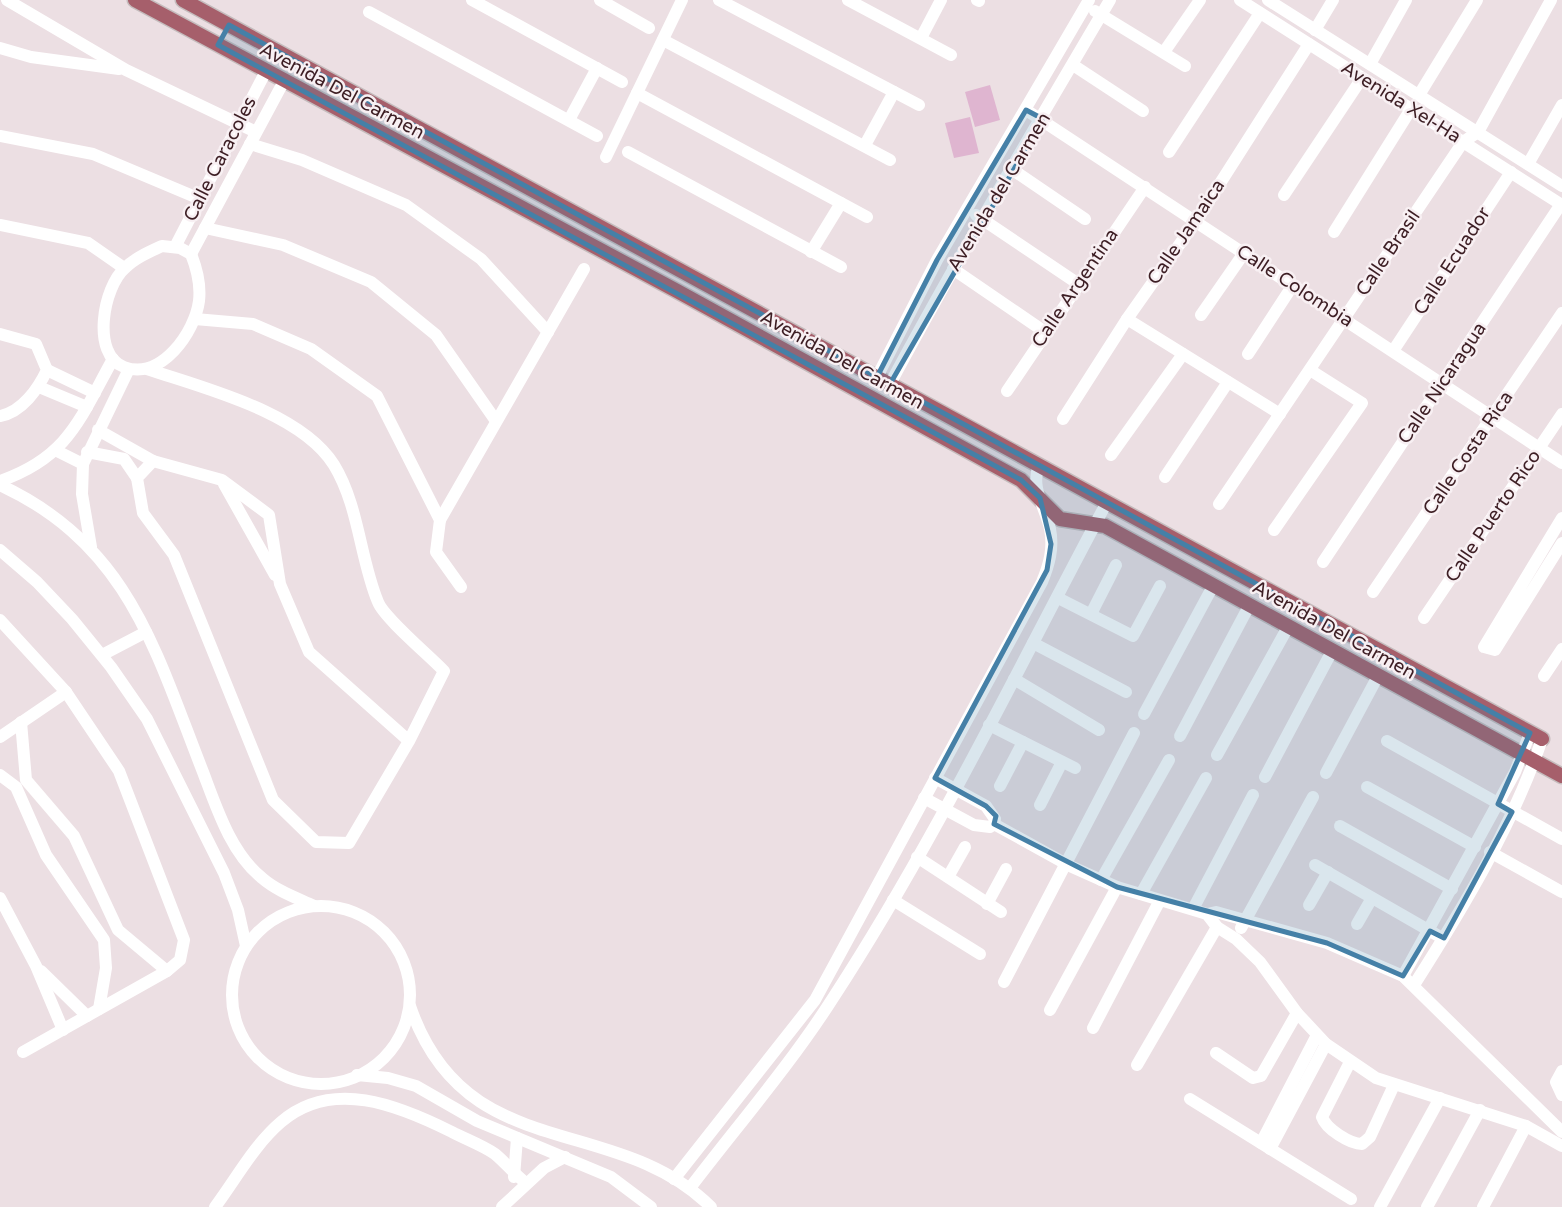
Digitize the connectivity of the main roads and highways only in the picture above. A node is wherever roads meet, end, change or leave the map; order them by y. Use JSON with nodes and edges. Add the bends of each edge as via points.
{"nodes":[{"id":1,"x":135,"y":0,"type":"edge"},
{"id":2,"x":183,"y":0,"type":"edge"},
{"id":3,"x":229,"y":25,"type":"junction"},
{"id":4,"x":218,"y":45,"type":"junction"},
{"id":5,"x":340,"y":86,"type":"junction"},
{"id":6,"x":329,"y":105,"type":"junction"},
{"id":7,"x":509,"y":178,"type":"junction"},
{"id":8,"x":499,"y":197,"type":"junction"},
{"id":9,"x":681,"y":268,"type":"junction"},
{"id":10,"x":677,"y":290,"type":"junction"},
{"id":11,"x":1460,"y":694,"type":"junction"},
{"id":12,"x":1448,"y":715,"type":"junction"},
{"id":13,"x":1536,"y":736,"type":"road end"},
{"id":14,"x":1562,"y":776,"type":"edge"}],
"edges":[{"from":1,"to":4,"type":"main road","name":"Avenida Del Carmen"},
{"from":2,"to":3,"type":"main road","name":"Avenida Del Carmen"},
{"from":3,"to":4,"type":"main road"},
{"from":3,"to":5,"type":"main road","name":"Avenida Del Carmen"},
{"from":4,"to":6,"type":"main road","name":"Avenida Del Carmen"},
{"from":5,"to":6,"type":"main road"},
{"from":5,"to":7,"type":"main road","name":"Avenida Del Carmen"},
{"from":6,"to":8,"type":"main road","name":"Avenida Del Carmen"},
{"from":7,"to":8,"type":"main road"},
{"from":7,"to":9,"type":"main road","name":"Avenida Del Carmen"},
{"from":8,"to":10,"type":"main road","name":"Avenida Del Carmen"},
{"from":9,"to":10,"type":"main road"},
{"from":9,"to":11,"type":"main road","name":"Avenida Del Carmen"},
{"from":10,"to":12,"type":"main road","name":"Avenida Del Carmen","via":[[1021,480],[1060,519],[1105,526]]},
{"from":11,"to":12,"type":"main road"},
{"from":11,"to":13,"type":"main road","name":"Avenida Del Carmen"},
{"from":12,"to":14,"type":"main road","name":"Avenida Del Carmen"}]}
